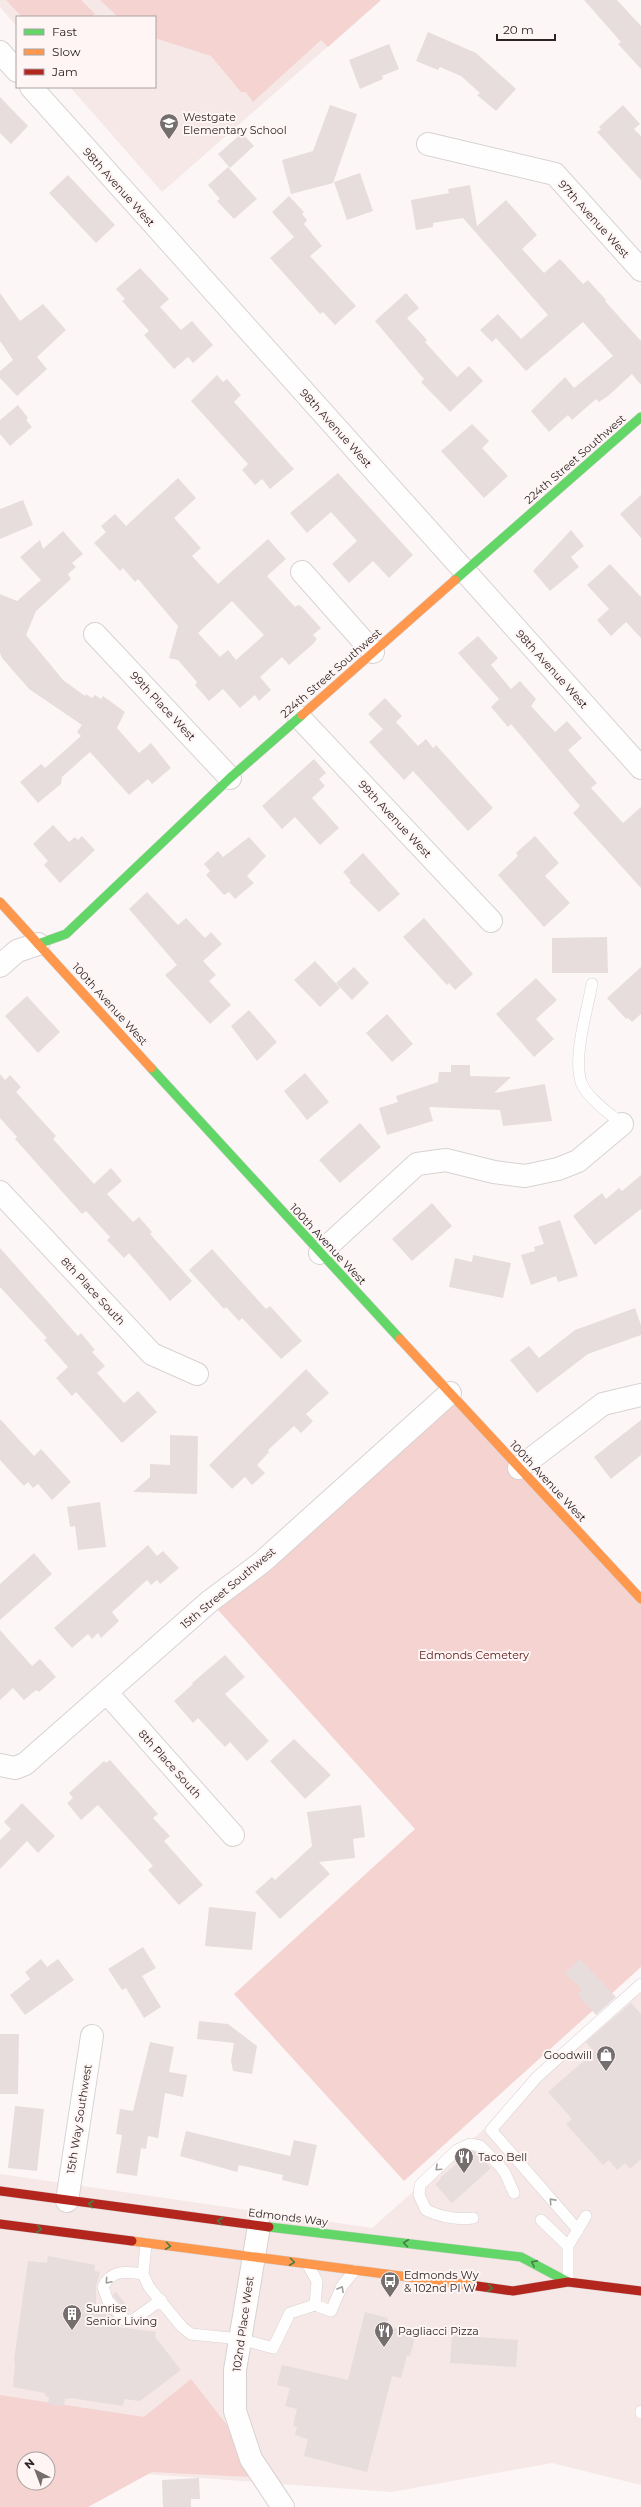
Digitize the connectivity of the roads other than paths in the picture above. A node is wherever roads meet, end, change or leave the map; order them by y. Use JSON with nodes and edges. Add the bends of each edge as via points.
{"nodes":[{"id":1,"x":0,"y":52,"type":"edge"},
{"id":2,"x":16,"y":70,"type":"edge"},
{"id":3,"x":32,"y":88,"type":"edge"},
{"id":4,"x":428,"y":144,"type":"dead end"},
{"id":5,"x":641,"y":270,"type":"edge"},
{"id":6,"x":641,"y":417,"type":"edge"},
{"id":7,"x":302,"y":572,"type":"dead end"},
{"id":8,"x":465,"y":572,"type":"junction"},
{"id":9,"x":95,"y":634,"type":"dead end"},
{"id":10,"x":373,"y":652,"type":"junction"},
{"id":11,"x":299,"y":717,"type":"junction"},
{"id":12,"x":641,"y":768,"type":"edge"},
{"id":13,"x":230,"y":778,"type":"junction"},
{"id":14,"x":0,"y":902,"type":"edge"},
{"id":15,"x":491,"y":920,"type":"dead end"},
{"id":16,"x":38,"y":944,"type":"junction"},
{"id":17,"x":0,"y":966,"type":"edge"},
{"id":18,"x":592,"y":984,"type":"dead end"},
{"id":19,"x":622,"y":1124,"type":"joint"},
{"id":20,"x":0,"y":1192,"type":"edge"},
{"id":21,"x":320,"y":1253,"type":"junction"},
{"id":22,"x":196,"y":1374,"type":"dead end"},
{"id":23,"x":450,"y":1393,"type":"junction"},
{"id":24,"x":641,"y":1395,"type":"edge"},
{"id":25,"x":519,"y":1468,"type":"junction"},
{"id":26,"x":641,"y":1599,"type":"edge"},
{"id":27,"x":107,"y":1693,"type":"junction"},
{"id":28,"x":0,"y":1764,"type":"edge"},
{"id":29,"x":233,"y":1835,"type":"dead end"},
{"id":30,"x":641,"y":1984,"type":"edge"},
{"id":31,"x":92,"y":2036,"type":"dead end"},
{"id":32,"x":0,"y":2192,"type":"edge"},
{"id":33,"x":514,"y":2193,"type":"dead end"},
{"id":34,"x":67,"y":2201,"type":"junction"},
{"id":35,"x":586,"y":2216,"type":"dead end"},
{"id":36,"x":473,"y":2218,"type":"dead end"},
{"id":37,"x":541,"y":2220,"type":"dead end"},
{"id":38,"x":0,"y":2224,"type":"edge"},
{"id":39,"x":259,"y":2226,"type":"junction"},
{"id":40,"x":578,"y":2230,"type":"junction"},
{"id":41,"x":146,"y":2244,"type":"junction"},
{"id":42,"x":568,"y":2246,"type":"junction"},
{"id":43,"x":253,"y":2258,"type":"junction"},
{"id":44,"x":308,"y":2264,"type":"junction"},
{"id":45,"x":355,"y":2270,"type":"junction"},
{"id":46,"x":143,"y":2274,"type":"junction"},
{"id":47,"x":568,"y":2282,"type":"junction"},
{"id":48,"x":641,"y":2291,"type":"edge"},
{"id":49,"x":161,"y":2300,"type":"junction"},
{"id":50,"x":315,"y":2305,"type":"junction"},
{"id":51,"x":240,"y":2339,"type":"junction"},
{"id":52,"x":283,"y":2507,"type":"edge"}],
"edges":[{"from":1,"to":2,"type":"street"},
{"from":3,"to":8,"type":"street","name":"98th Avenue West"},
{"from":4,"to":5,"type":"street","name":"97th Avenue West","via":[[555,174]]},
{"from":6,"to":8,"type":"main road","name":"224th Street Southwest"},
{"from":7,"to":10,"type":"street"},
{"from":8,"to":10,"type":"main road","name":"224th Street Southwest"},
{"from":8,"to":12,"type":"street","name":"98th Avenue West"},
{"from":9,"to":13,"type":"street","name":"99th Place West"},
{"from":10,"to":11,"type":"main road","name":"224th Street Southwest"},
{"from":11,"to":13,"type":"main road","name":"224th Street Southwest"},
{"from":11,"to":15,"type":"street","name":"99th Avenue West"},
{"from":13,"to":16,"type":"main road","name":"224th Street Southwest","via":[[66,934]]},
{"from":14,"to":16,"type":"main road","name":"100th Avenue West"},
{"from":16,"to":17,"type":"street","via":[[17,951]]},
{"from":16,"to":21,"type":"main road","name":"100th Avenue West"},
{"from":18,"to":19,"type":"lane","via":[[578,1062],[581,1083],[594,1099]]},
{"from":19,"to":21,"type":"street","via":[[578,1161],[558,1169],[525,1176],[494,1172],[446,1160],[417,1164]]},
{"from":20,"to":22,"type":"street","name":"8th Place South","via":[[152,1354]]},
{"from":21,"to":23,"type":"main road","name":"100th Avenue West"},
{"from":23,"to":25,"type":"main road","name":"100th Avenue West"},
{"from":23,"to":27,"type":"street","name":"15th Street Southwest","via":[[261,1563],[210,1602]]},
{"from":24,"to":25,"type":"street","via":[[603,1404]]},
{"from":25,"to":26,"type":"main road","name":"100th Avenue West"},
{"from":27,"to":28,"type":"street","name":"15th Street Southwest","via":[[22,1766],[15,1768]]},
{"from":27,"to":29,"type":"street","name":"8th Place South"},
{"from":40,"to":30,"type":"lane","one_way":true,"via":[[492,2132],[492,2127],[512,2108],[537,2077]]},
{"from":31,"to":34,"type":"street","name":"15th Way Southwest"},
{"from":32,"to":34,"type":"main road","name":"Edmonds Way"},
{"from":33,"to":36,"type":"lane","one_way":true,"via":[[505,2173],[480,2146],[470,2144],[457,2150],[420,2185],[419,2195],[426,2210],[434,2214],[460,2220]]},
{"from":39,"to":34,"type":"main road","name":"Edmonds Way","one_way":true},
{"from":35,"to":40,"type":"lane"},
{"from":37,"to":42,"type":"lane"},
{"from":38,"to":41,"type":"main road","name":"Edmonds Way","one_way":true},
{"from":39,"to":43,"type":"street","name":"102nd Place West"},
{"from":47,"to":39,"type":"main road","name":"Edmonds Way","one_way":true,"via":[[521,2257]]},
{"from":40,"to":42,"type":"lane"},
{"from":41,"to":43,"type":"main road","name":"Edmonds Way","one_way":true},
{"from":41,"to":46,"type":"lane"},
{"from":42,"to":47,"type":"lane"},
{"from":43,"to":44,"type":"main road","name":"Edmonds Way","one_way":true},
{"from":43,"to":51,"type":"street","name":"102nd Place West"},
{"from":44,"to":45,"type":"main road","name":"Edmonds Way"},
{"from":44,"to":50,"type":"lane","via":[[318,2281]]},
{"from":45,"to":47,"type":"main road","name":"Edmonds Way","one_way":true,"via":[[513,2290]]},
{"from":50,"to":45,"type":"lane","one_way":true,"via":[[331,2311],[342,2286]]},
{"from":46,"to":49,"type":"lane","via":[[149,2287]]},
{"from":46,"to":49,"type":"lane","one_way":true,"via":[[122,2271],[106,2280],[103,2287],[108,2301],[125,2320],[133,2320]]},
{"from":47,"to":48,"type":"main road","name":"Edmonds Way"},
{"from":49,"to":51,"type":"lane","via":[[182,2327],[192,2334]]},
{"from":50,"to":51,"type":"lane","via":[[290,2313],[273,2348]]},
{"from":51,"to":52,"type":"street","name":"102nd Place West","via":[[235,2370],[235,2411],[252,2459]]}]}
